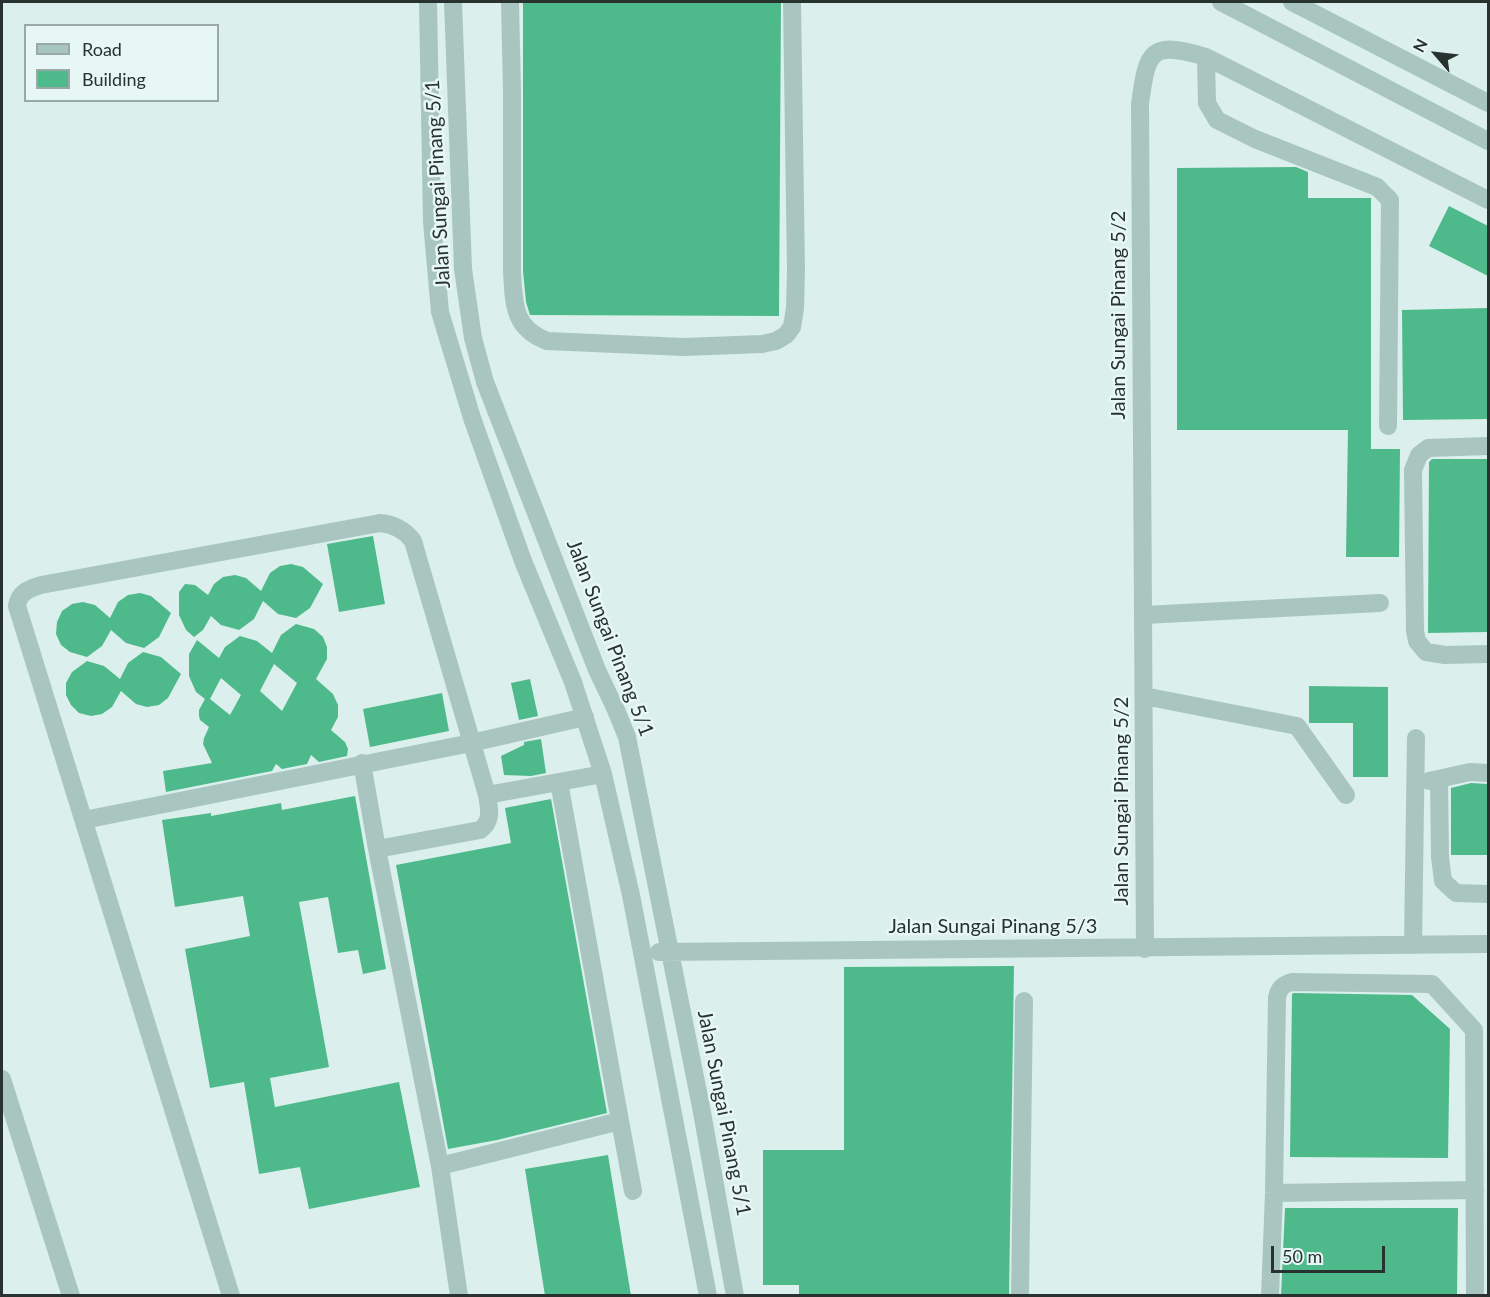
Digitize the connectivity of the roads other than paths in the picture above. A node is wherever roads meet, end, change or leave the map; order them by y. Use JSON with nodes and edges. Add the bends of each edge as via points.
{"nodes":[{"id":1,"x":428,"y":2,"type":"edge"},
{"id":2,"x":453,"y":2,"type":"edge"},
{"id":3,"x":510,"y":2,"type":"edge"},
{"id":4,"x":792,"y":2,"type":"edge"},
{"id":5,"x":1221,"y":2,"type":"edge"},
{"id":6,"x":1292,"y":2,"type":"edge"},
{"id":7,"x":1206,"y":57,"type":"junction"},
{"id":8,"x":1488,"y":104,"type":"edge"},
{"id":9,"x":1488,"y":141,"type":"edge"},
{"id":10,"x":1488,"y":200,"type":"edge"},
{"id":11,"x":1388,"y":426,"type":"dead end"},
{"id":12,"x":1488,"y":446,"type":"edge"},
{"id":13,"x":1380,"y":603,"type":"dead end"},
{"id":14,"x":1143,"y":615,"type":"junction"},
{"id":15,"x":1488,"y":654,"type":"edge"},
{"id":16,"x":1144,"y":696,"type":"junction"},
{"id":17,"x":585,"y":717,"type":"junction"},
{"id":18,"x":1416,"y":738,"type":"dead end"},
{"id":19,"x":471,"y":743,"type":"junction"},
{"id":20,"x":362,"y":764,"type":"junction"},
{"id":21,"x":1488,"y":773,"type":"edge"},
{"id":22,"x":603,"y":774,"type":"junction"},
{"id":23,"x":1439,"y":779,"type":"junction"},
{"id":24,"x":559,"y":782,"type":"junction"},
{"id":25,"x":1415,"y":783,"type":"junction"},
{"id":26,"x":487,"y":795,"type":"junction"},
{"id":27,"x":1346,"y":795,"type":"dead end"},
{"id":28,"x":84,"y":820,"type":"junction"},
{"id":29,"x":377,"y":849,"type":"junction"},
{"id":30,"x":1440,"y":857,"type":"junction"},
{"id":31,"x":1414,"y":858,"type":"junction"},
{"id":32,"x":1488,"y":894,"type":"edge"},
{"id":33,"x":1488,"y":944,"type":"edge"},
{"id":34,"x":1413,"y":945,"type":"junction"},
{"id":35,"x":1145,"y":949,"type":"junction"},
{"id":36,"x":642,"y":952,"type":"junction"},
{"id":37,"x":669,"y":952,"type":"junction"},
{"id":38,"x":1024,"y":1001,"type":"dead end"},
{"id":39,"x":2,"y":1078,"type":"edge"},
{"id":40,"x":620,"y":1121,"type":"junction"},
{"id":41,"x":440,"y":1166,"type":"junction"},
{"id":42,"x":1475,"y":1190,"type":"junction"},
{"id":43,"x":633,"y":1191,"type":"dead end"},
{"id":44,"x":1275,"y":1193,"type":"junction"},
{"id":45,"x":70,"y":1296,"type":"edge"},
{"id":46,"x":231,"y":1296,"type":"edge"},
{"id":47,"x":459,"y":1296,"type":"edge"},
{"id":48,"x":708,"y":1296,"type":"edge"},
{"id":49,"x":735,"y":1296,"type":"edge"},
{"id":50,"x":1020,"y":1296,"type":"edge"},
{"id":51,"x":1270,"y":1296,"type":"edge"},
{"id":52,"x":1475,"y":1296,"type":"edge"}],
"edges":[{"from":1,"to":17,"type":"street","name":"Jalan Sungai Pinang 5/1","via":[[432,222],[440,312],[472,418],[523,561]]},
{"from":2,"to":37,"type":"street","name":"Jalan Sungai Pinang 5/1","via":[[463,269],[473,338],[485,382],[627,737]]},
{"from":3,"to":4,"type":"street","via":[[512,271],[518,316],[534,336],[548,341],[684,347],[762,344],[776,341],[792,327],[796,271]]},
{"from":5,"to":9,"type":"street"},
{"from":6,"to":8,"type":"street"},
{"from":7,"to":10,"type":"street","name":"Jalan Sungai Pinang 5/2"},
{"from":7,"to":11,"type":"street","via":[[1207,103],[1217,120],[1255,140],[1377,187],[1390,200]]},
{"from":7,"to":14,"type":"street","name":"Jalan Sungai Pinang 5/2","via":[[1179,49],[1154,54],[1145,68],[1140,104]]},
{"from":12,"to":15,"type":"street","via":[[1428,448],[1419,455],[1413,470],[1417,641],[1426,652]]},
{"from":13,"to":14,"type":"street"},
{"from":14,"to":16,"type":"street","name":"Jalan Sungai Pinang 5/2"},
{"from":16,"to":27,"type":"street","via":[[1297,726]]},
{"from":16,"to":35,"type":"street","name":"Jalan Sungai Pinang 5/2"},
{"from":17,"to":19,"type":"street"},
{"from":17,"to":22,"type":"street","name":"Jalan Sungai Pinang 5/1"},
{"from":18,"to":25,"type":"street"},
{"from":19,"to":20,"type":"street"},
{"from":19,"to":26,"type":"street"},
{"from":19,"to":28,"type":"street","via":[[413,541],[389,524],[41,585],[20,595],[17,606]]},
{"from":20,"to":28,"type":"street"},
{"from":20,"to":29,"type":"street"},
{"from":21,"to":23,"type":"street","via":[[1470,772]]},
{"from":22,"to":24,"type":"street"},
{"from":22,"to":36,"type":"street","name":"Jalan Sungai Pinang 5/1"},
{"from":23,"to":25,"type":"street"},
{"from":23,"to":30,"type":"street"},
{"from":24,"to":26,"type":"street"},
{"from":24,"to":40,"type":"street"},
{"from":25,"to":31,"type":"street"},
{"from":26,"to":29,"type":"street","via":[[490,815],[480,830]]},
{"from":28,"to":46,"type":"street"},
{"from":29,"to":41,"type":"street"},
{"from":30,"to":31,"type":"street"},
{"from":30,"to":32,"type":"street","via":[[1443,880],[1456,893]]},
{"from":31,"to":34,"type":"street"},
{"from":33,"to":34,"type":"street","name":"Jalan Sungai Pinang 5/3"},
{"from":34,"to":35,"type":"street","name":"Jalan Sungai Pinang 5/3"},
{"from":35,"to":37,"type":"street","name":"Jalan Sungai Pinang 5/3"},
{"from":36,"to":37,"type":"street","name":"Jalan Sungai Pinang 5/3"},
{"from":36,"to":48,"type":"street","name":"Jalan Sungai Pinang 5/1"},
{"from":37,"to":49,"type":"street","name":"Jalan Sungai Pinang 5/1"},
{"from":38,"to":50,"type":"street"},
{"from":39,"to":45,"type":"street"},
{"from":40,"to":41,"type":"street"},
{"from":40,"to":43,"type":"street"},
{"from":41,"to":47,"type":"street"},
{"from":42,"to":44,"type":"street"},
{"from":42,"to":44,"type":"street","via":[[1474,1030],[1431,984],[1292,982],[1284,984],[1277,998]]},
{"from":42,"to":52,"type":"street"},
{"from":44,"to":51,"type":"street"}]}
